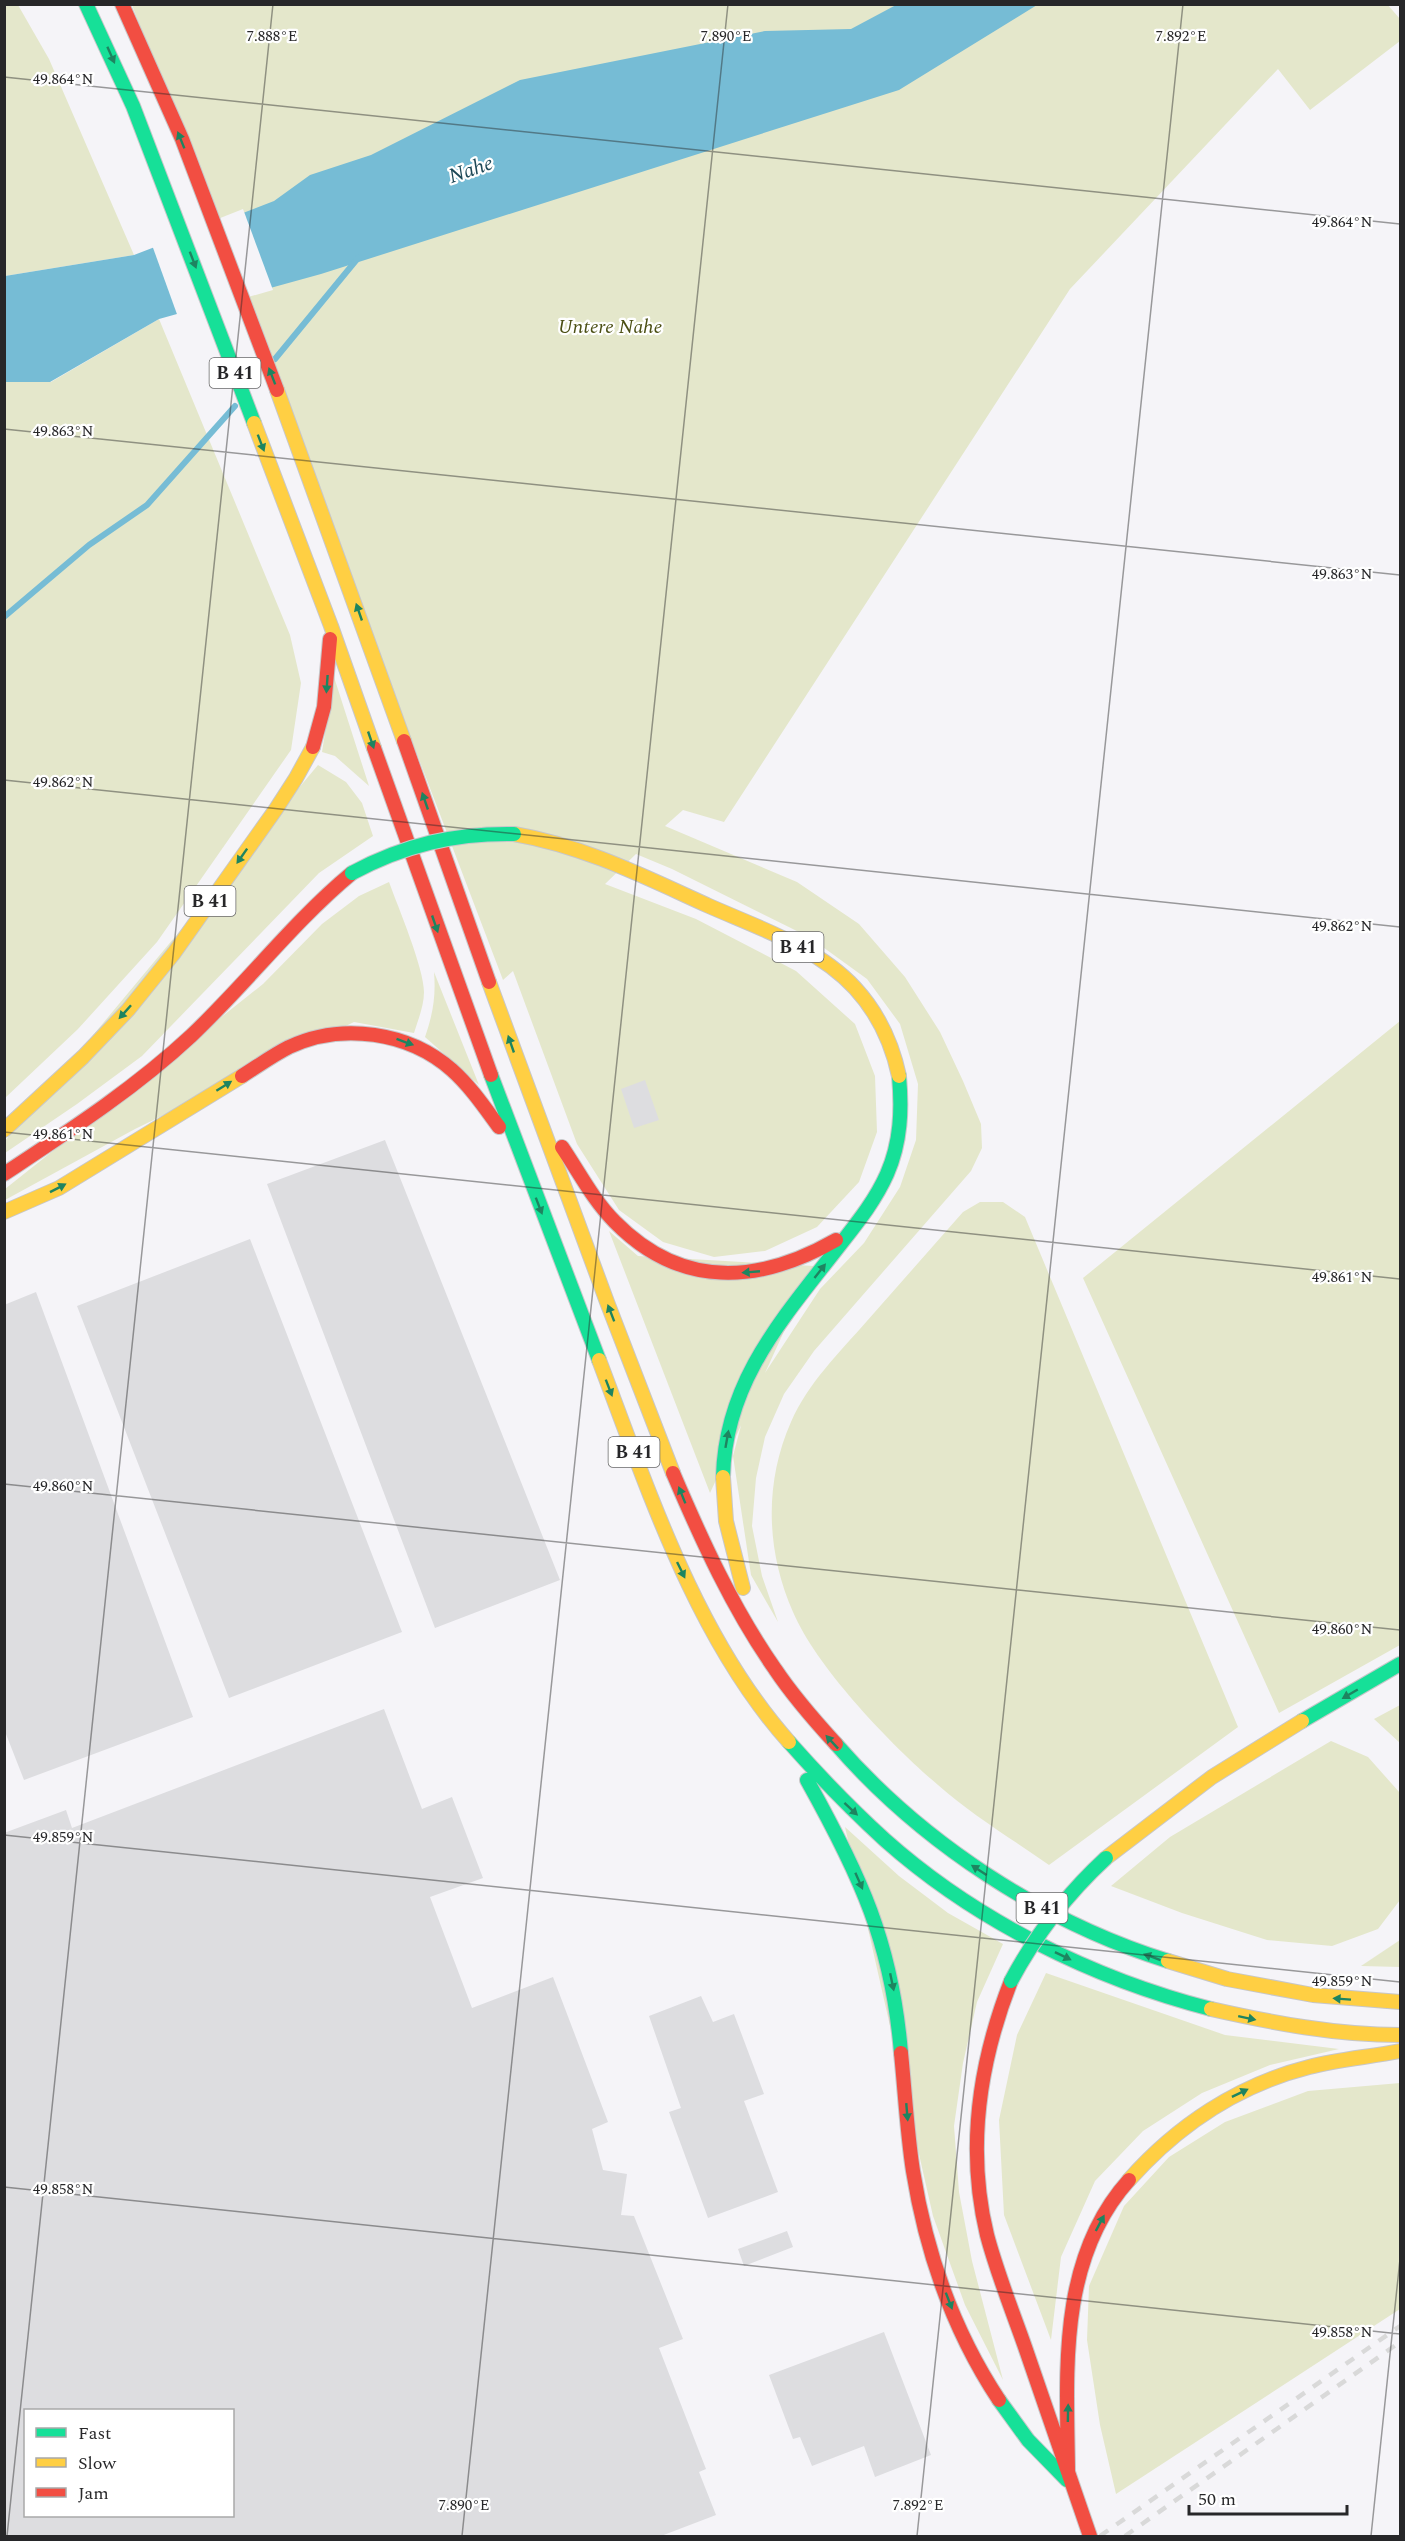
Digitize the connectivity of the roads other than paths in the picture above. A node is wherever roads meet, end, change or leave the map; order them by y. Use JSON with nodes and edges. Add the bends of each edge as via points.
{"nodes":[{"id":1,"x":86,"y":4,"type":"edge"},
{"id":2,"x":122,"y":4,"type":"edge"},
{"id":3,"x":331,"y":626,"type":"junction"},
{"id":4,"x":530,"y":1099,"type":"junction"},
{"id":5,"x":4,"y":1130,"type":"edge"},
{"id":6,"x":518,"y":1152,"type":"junction"},
{"id":7,"x":4,"y":1174,"type":"edge"},
{"id":8,"x":871,"y":1204,"type":"junction"},
{"id":9,"x":4,"y":1212,"type":"edge"},
{"id":10,"x":767,"y":1658,"type":"junction"},
{"id":11,"x":1401,"y":1664,"type":"edge"},
{"id":12,"x":783,"y":1736,"type":"junction"},
{"id":13,"x":1258,"y":1765,"type":"dead end"},
{"id":14,"x":1156,"y":1819,"type":"junction"},
{"id":15,"x":1401,"y":2002,"type":"edge"},
{"id":16,"x":1401,"y":2035,"type":"edge"},
{"id":17,"x":1401,"y":2051,"type":"edge"},
{"id":18,"x":1070,"y":2478,"type":"junction"},
{"id":19,"x":1090,"y":2536,"type":"edge"}],
"edges":[{"from":1,"to":3,"type":"main road","number":"B 41","one_way":true,"via":[[133,106],[172,205]]},
{"from":4,"to":2,"type":"main road","number":"B 41","one_way":true,"via":[[329,528],[203,194]]},
{"from":3,"to":5,"type":"main road","number":"B 41","one_way":true,"via":[[326,692],[318,730],[282,800],[141,994],[98,1042]]},
{"from":3,"to":6,"type":"main road","number":"B 41","one_way":true},
{"from":8,"to":4,"type":"main road","one_way":true,"via":[[838,1239],[797,1262],[775,1269],[728,1274],[684,1266],[646,1248],[614,1221]]},
{"from":10,"to":4,"type":"main road","number":"B 41","one_way":true,"via":[[737,1611],[697,1533]]},
{"from":9,"to":6,"type":"main road","number":"B 41","one_way":true,"via":[[59,1188],[280,1052],[327,1035],[383,1036],[435,1057],[464,1082]]},
{"from":6,"to":12,"type":"main road","number":"B 41","one_way":true,"via":[[672,1551],[701,1611]]},
{"from":7,"to":8,"type":"main road","number":"B 41","bridge":true,"via":[[153,1070],[228,1000],[308,911],[352,873],[392,852],[435,838],[488,832],[578,847],[820,959],[858,993],[891,1047],[903,1088],[902,1129],[897,1149]]},
{"from":10,"to":8,"type":"main road","one_way":true,"via":[[725,1524],[722,1467],[726,1438],[753,1361]]},
{"from":15,"to":10,"type":"main road","number":"B 41","one_way":true,"via":[[1331,1998],[1239,1983],[1150,1957],[1059,1918],[974,1867],[897,1807],[827,1737]]},
{"from":11,"to":14,"type":"main road","number":"B 41","one_way":true,"via":[[1266,1742]]},
{"from":12,"to":16,"type":"main road","number":"B 41","one_way":true,"via":[[845,1804],[915,1864],[990,1917],[1072,1960],[1161,1995],[1253,2019]]},
{"from":12,"to":18,"type":"main road","one_way":true,"via":[[851,1864],[878,1926],[894,1990],[909,2140],[920,2206],[940,2278],[988,2382],[1018,2428]]},
{"from":13,"to":14,"type":"main road","number":"B 41"},
{"from":14,"to":18,"type":"main road","number":"B 41","bridge":true,"via":[[1084,1877],[1047,1920],[1011,1980],[991,2033],[979,2088],[977,2175],[991,2246]]},
{"from":18,"to":17,"type":"main road","one_way":true,"via":[[1069,2341],[1074,2298],[1095,2233],[1127,2181],[1188,2123],[1239,2092],[1300,2069]]},
{"from":18,"to":19,"type":"main road"}]}
